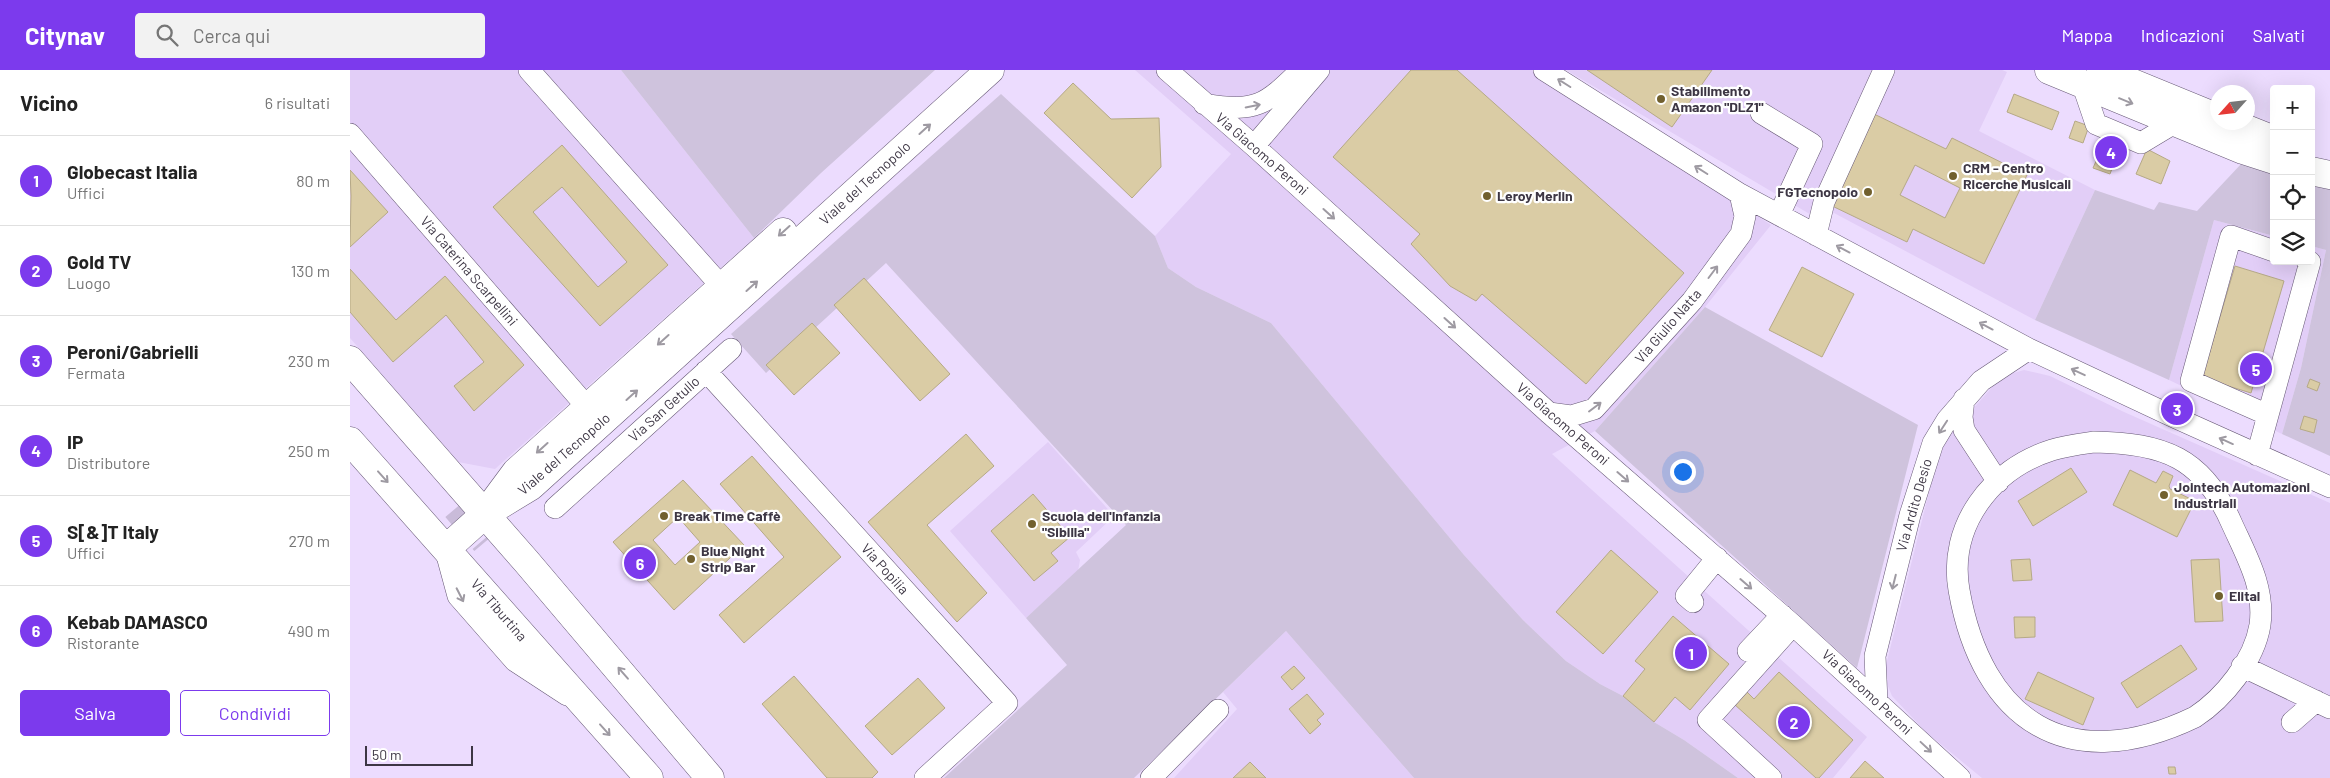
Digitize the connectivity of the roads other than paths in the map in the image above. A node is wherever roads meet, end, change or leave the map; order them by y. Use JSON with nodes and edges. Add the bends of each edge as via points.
{"nodes":[{"id":1,"x":529,"y":70,"type":"edge"},
{"id":2,"x":964,"y":70,"type":"edge"},
{"id":3,"x":990,"y":70,"type":"edge"},
{"id":4,"x":1167,"y":70,"type":"edge"},
{"id":5,"x":1301,"y":70,"type":"edge"},
{"id":6,"x":1319,"y":70,"type":"edge"},
{"id":7,"x":1544,"y":70,"type":"edge"},
{"id":8,"x":1884,"y":70,"type":"edge"},
{"id":9,"x":2049,"y":70,"type":"edge"},
{"id":10,"x":2091,"y":77,"type":"edge"},
{"id":11,"x":1204,"y":104,"type":"junction"},
{"id":12,"x":1761,"y":113,"type":"dead end"},
{"id":13,"x":2210,"y":115,"type":"edge"},
{"id":14,"x":2249,"y":130,"type":"edge"},
{"id":15,"x":350,"y":134,"type":"edge"},
{"id":16,"x":2270,"y":138,"type":"edge"},
{"id":17,"x":1254,"y":146,"type":"junction"},
{"id":18,"x":2315,"y":152,"type":"edge"},
{"id":19,"x":2330,"y":156,"type":"edge"},
{"id":20,"x":2270,"y":159,"type":"edge"},
{"id":21,"x":2315,"y":171,"type":"edge"},
{"id":22,"x":2330,"y":175,"type":"edge"},
{"id":23,"x":1740,"y":194,"type":"junction"},
{"id":24,"x":1779,"y":215,"type":"junction"},
{"id":25,"x":1816,"y":234,"type":"junction"},
{"id":26,"x":2270,"y":249,"type":"edge"},
{"id":27,"x":2309,"y":265,"type":"edge"},
{"id":28,"x":722,"y":287,"type":"junction"},
{"id":29,"x":731,"y":348,"type":"dead end"},
{"id":30,"x":2030,"y":349,"type":"junction"},
{"id":31,"x":350,"y":360,"type":"edge"},
{"id":32,"x":706,"y":371,"type":"junction"},
{"id":33,"x":350,"y":386,"type":"edge"},
{"id":34,"x":1964,"y":399,"type":"junction"},
{"id":35,"x":1549,"y":413,"type":"junction"},
{"id":36,"x":595,"y":415,"type":"junction"},
{"id":37,"x":2268,"y":415,"type":"junction"},
{"id":38,"x":763,"y":435,"type":"joint"},
{"id":39,"x":350,"y":441,"type":"edge"},
{"id":40,"x":622,"y":447,"type":"junction"},
{"id":41,"x":2257,"y":455,"type":"junction"},
{"id":42,"x":451,"y":476,"type":"junction"},
{"id":43,"x":524,"y":479,"type":"junction"},
{"id":44,"x":1998,"y":482,"type":"junction"},
{"id":45,"x":2326,"y":482,"type":"edge"},
{"id":46,"x":456,"y":508,"type":"tunnel mouth"},
{"id":47,"x":555,"y":508,"type":"dead end"},
{"id":48,"x":485,"y":514,"type":"junction"},
{"id":49,"x":485,"y":542,"type":"tunnel mouth"},
{"id":50,"x":446,"y":549,"type":"junction"},
{"id":51,"x":1717,"y":558,"type":"junction"},
{"id":52,"x":526,"y":561,"type":"junction"},
{"id":53,"x":1694,"y":602,"type":"dead end"},
{"id":54,"x":1788,"y":620,"type":"junction"},
{"id":55,"x":1748,"y":651,"type":"dead end"},
{"id":56,"x":2242,"y":666,"type":"junction"},
{"id":57,"x":1878,"y":702,"type":"junction"},
{"id":58,"x":2323,"y":705,"type":"edge"},
{"id":59,"x":1218,"y":710,"type":"dead end"},
{"id":60,"x":2292,"y":722,"type":"dead end"},
{"id":61,"x":649,"y":778,"type":"edge"},
{"id":62,"x":689,"y":778,"type":"edge"},
{"id":63,"x":710,"y":778,"type":"edge"},
{"id":64,"x":925,"y":778,"type":"edge"},
{"id":65,"x":1151,"y":778,"type":"edge"},
{"id":66,"x":1771,"y":778,"type":"edge"},
{"id":67,"x":1960,"y":778,"type":"edge"}],
"edges":[{"from":1,"to":28,"type":"street"},
{"from":2,"to":28,"type":"main road","name":"Viale del Tecnopolo","one_way":true},
{"from":36,"to":3,"type":"main road","name":"Viale del Tecnopolo","one_way":true},
{"from":4,"to":11,"type":"street","name":"Via Giacomo Peroni"},
{"from":11,"to":5,"type":"street","one_way":true,"via":[[1246,108],[1261,105]]},
{"from":6,"to":17,"type":"street"},
{"from":23,"to":7,"type":"street","one_way":true},
{"from":8,"to":25,"type":"street","via":[[1824,202]]},
{"from":9,"to":10,"type":"main road"},
{"from":10,"to":13,"type":"main road"},
{"from":10,"to":20,"type":"main road","one_way":true,"via":[[2176,122]]},
{"from":11,"to":17,"type":"street","name":"Via Giacomo Peroni"},
{"from":12,"to":24,"type":"street","via":[[1812,144]]},
{"from":14,"to":16,"type":"main road"},
{"from":15,"to":36,"type":"street","name":"Via Caterina Scarpellini"},
{"from":17,"to":35,"type":"street","name":"Via Giacomo Peroni","one_way":true},
{"from":18,"to":19,"type":"main road"},
{"from":21,"to":22,"type":"main road"},
{"from":23,"to":24,"type":"street"},
{"from":35,"to":23,"type":"street","name":"Via Giulio Natta","one_way":true,"via":[[1571,416],[1594,409],[1692,301],[1741,234],[1745,216]]},
{"from":24,"to":25,"type":"street"},
{"from":30,"to":25,"type":"street","one_way":true},
{"from":26,"to":37,"type":"street","via":[[2230,236],[2191,380]]},
{"from":27,"to":37,"type":"street"},
{"from":28,"to":36,"type":"main road","name":"Viale del Tecnopolo","one_way":true},
{"from":29,"to":32,"type":"street","name":"Via San Getullo"},
{"from":30,"to":34,"type":"street","name":"Via Ardito Desio","via":[[1980,381]]},
{"from":41,"to":30,"type":"street","one_way":true},
{"from":31,"to":42,"type":"main road"},
{"from":32,"to":38,"type":"street","name":"Via San Getullo"},
{"from":32,"to":40,"type":"street","name":"Via San Getullo"},
{"from":33,"to":46,"type":"main road"},
{"from":34,"to":44,"type":"street","via":[[1964,430]]},
{"from":34,"to":57,"type":"street","name":"Via Ardito Desio","one_way":true,"via":[[1933,443],[1924,464],[1876,656]]},
{"from":35,"to":51,"type":"street","name":"Via Giacomo Peroni","one_way":true},
{"from":36,"to":40,"type":"street","name":"Via San Getullo"},
{"from":36,"to":43,"type":"main road","name":"Viale del Tecnopolo"},
{"from":37,"to":41,"type":"street"},
{"from":38,"to":64,"type":"street","name":"Via Popilia","via":[[1007,703]]},
{"from":39,"to":50,"type":"main road","name":"Via Tiburtina","one_way":true},
{"from":40,"to":47,"type":"street","name":"Via San Getullo"},
{"from":41,"to":45,"type":"street"},
{"from":42,"to":43,"type":"main road","via":[[482,485]]},
{"from":42,"to":48,"type":"main road"},
{"from":43,"to":48,"type":"main road","name":"Viale del Tecnopolo"},
{"from":43,"to":52,"type":"main road","via":[[517,524]]},
{"from":44,"to":56,"type":"street","via":[[2031,459],[2052,450],[2094,442],[2153,447],[2195,470],[2229,516],[2258,585],[2260,626]]},
{"from":44,"to":56,"type":"street","via":[[1978,502],[1965,527],[1958,582],[1968,626],[1983,665],[1999,696],[2022,724],[2051,742],[2081,751],[2104,752],[2141,746],[2167,735],[2221,698]]},
{"from":48,"to":50,"type":"main road","name":"Viale del Tecnopolo"},
{"from":48,"to":52,"type":"main road"},
{"from":49,"to":62,"type":"main road"},
{"from":50,"to":61,"type":"main road","name":"Via Tiburtina","one_way":true},
{"from":51,"to":53,"type":"street","via":[[1686,596]]},
{"from":51,"to":54,"type":"street","name":"Via Giacomo Peroni","one_way":true},
{"from":63,"to":52,"type":"main road","one_way":true},
{"from":54,"to":55,"type":"street"},
{"from":54,"to":57,"type":"street","name":"Via Giacomo Peroni"},
{"from":54,"to":66,"type":"street","via":[[1708,720]]},
{"from":56,"to":58,"type":"street"},
{"from":57,"to":67,"type":"street","name":"Via Giacomo Peroni","one_way":true},
{"from":58,"to":60,"type":"street"},
{"from":59,"to":65,"type":"street"}]}
